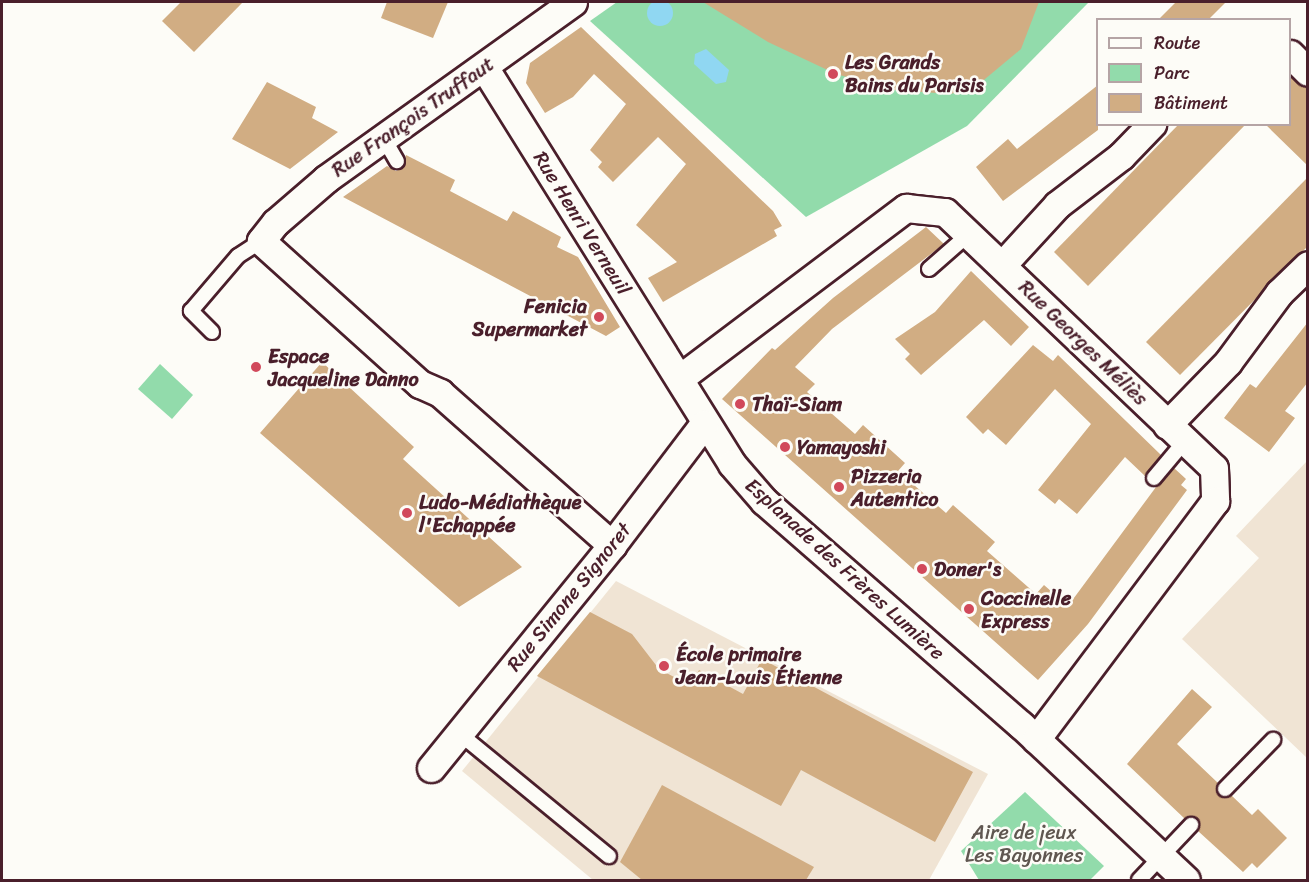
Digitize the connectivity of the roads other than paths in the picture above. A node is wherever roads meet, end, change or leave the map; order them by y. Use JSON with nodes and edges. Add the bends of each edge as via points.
{"nodes":[{"id":1,"x":573,"y":2,"type":"edge"},
{"id":2,"x":1291,"y":55,"type":"edge"},
{"id":3,"x":484,"y":67,"type":"junction"},
{"id":4,"x":1308,"y":72,"type":"edge"},
{"id":5,"x":1150,"y":126,"type":"edge"},
{"id":6,"x":382,"y":137,"type":"junction"},
{"id":7,"x":397,"y":161,"type":"dead end"},
{"id":8,"x":969,"y":234,"type":"junction"},
{"id":9,"x":261,"y":241,"type":"junction"},
{"id":10,"x":1003,"y":264,"type":"junction"},
{"id":11,"x":1308,"y":265,"type":"edge"},
{"id":12,"x":929,"y":269,"type":"dead end"},
{"id":13,"x":212,"y":332,"type":"dead end"},
{"id":14,"x":680,"y":378,"type":"junction"},
{"id":15,"x":704,"y":424,"type":"junction"},
{"id":16,"x":1176,"y":433,"type":"junction"},
{"id":17,"x":1154,"y":478,"type":"dead end"},
{"id":18,"x":612,"y":545,"type":"junction"},
{"id":19,"x":459,"y":733,"type":"junction"},
{"id":20,"x":1036,"y":739,"type":"junction"},
{"id":21,"x":1273,"y":740,"type":"dead end"},
{"id":22,"x":431,"y":768,"type":"dead end"},
{"id":23,"x":1225,"y":789,"type":"dead end"},
{"id":24,"x":1191,"y":825,"type":"dead end"},
{"id":25,"x":609,"y":856,"type":"dead end"},
{"id":26,"x":1161,"y":857,"type":"junction"},
{"id":27,"x":1139,"y":880,"type":"edge"},
{"id":28,"x":1186,"y":880,"type":"edge"}],
"edges":[{"from":1,"to":3,"type":"street","name":"Rue François Truffaut"},
{"from":2,"to":4,"type":"street"},
{"from":3,"to":6,"type":"street","name":"Rue François Truffaut"},
{"from":3,"to":14,"type":"street","name":"Rue Henri Verneuil"},
{"from":5,"to":10,"type":"street","via":[[1121,156],[1057,206]]},
{"from":6,"to":7,"type":"lane"},
{"from":6,"to":9,"type":"street","name":"Rue François Truffaut","via":[[326,179],[275,223]]},
{"from":8,"to":10,"type":"street","name":"Rue Georges Méliès"},
{"from":8,"to":12,"type":"lane"},
{"from":8,"to":14,"type":"street","name":"Rue Georges Méliès","via":[[945,212],[906,208]]},
{"from":9,"to":13,"type":"lane","via":[[238,256],[191,311]]},
{"from":9,"to":18,"type":"street","via":[[420,384],[440,393]]},
{"from":10,"to":16,"type":"street","name":"Rue Georges Méliès"},
{"from":11,"to":16,"type":"street","via":[[1279,293]]},
{"from":14,"to":15,"type":"street","name":"Esplanade des Frères Lumière"},
{"from":15,"to":18,"type":"street","name":"Rue Simone Signoret"},
{"from":15,"to":20,"type":"street","name":"Esplanade des Frères Lumière","via":[[764,501]]},
{"from":16,"to":17,"type":"lane"},
{"from":16,"to":20,"type":"street","name":"Rue Georges Méliès","via":[[1214,468],[1215,501]]},
{"from":18,"to":19,"type":"street","name":"Rue Simone Signoret"},
{"from":19,"to":22,"type":"street","name":"Rue Simone Signoret"},
{"from":19,"to":25,"type":"lane"},
{"from":20,"to":26,"type":"street","name":"Esplanade des Frères Lumière"},
{"from":21,"to":23,"type":"lane"},
{"from":24,"to":26,"type":"lane"},
{"from":26,"to":27,"type":"lane"},
{"from":26,"to":28,"type":"street","name":"Esplanade des Frères Lumière"}]}
